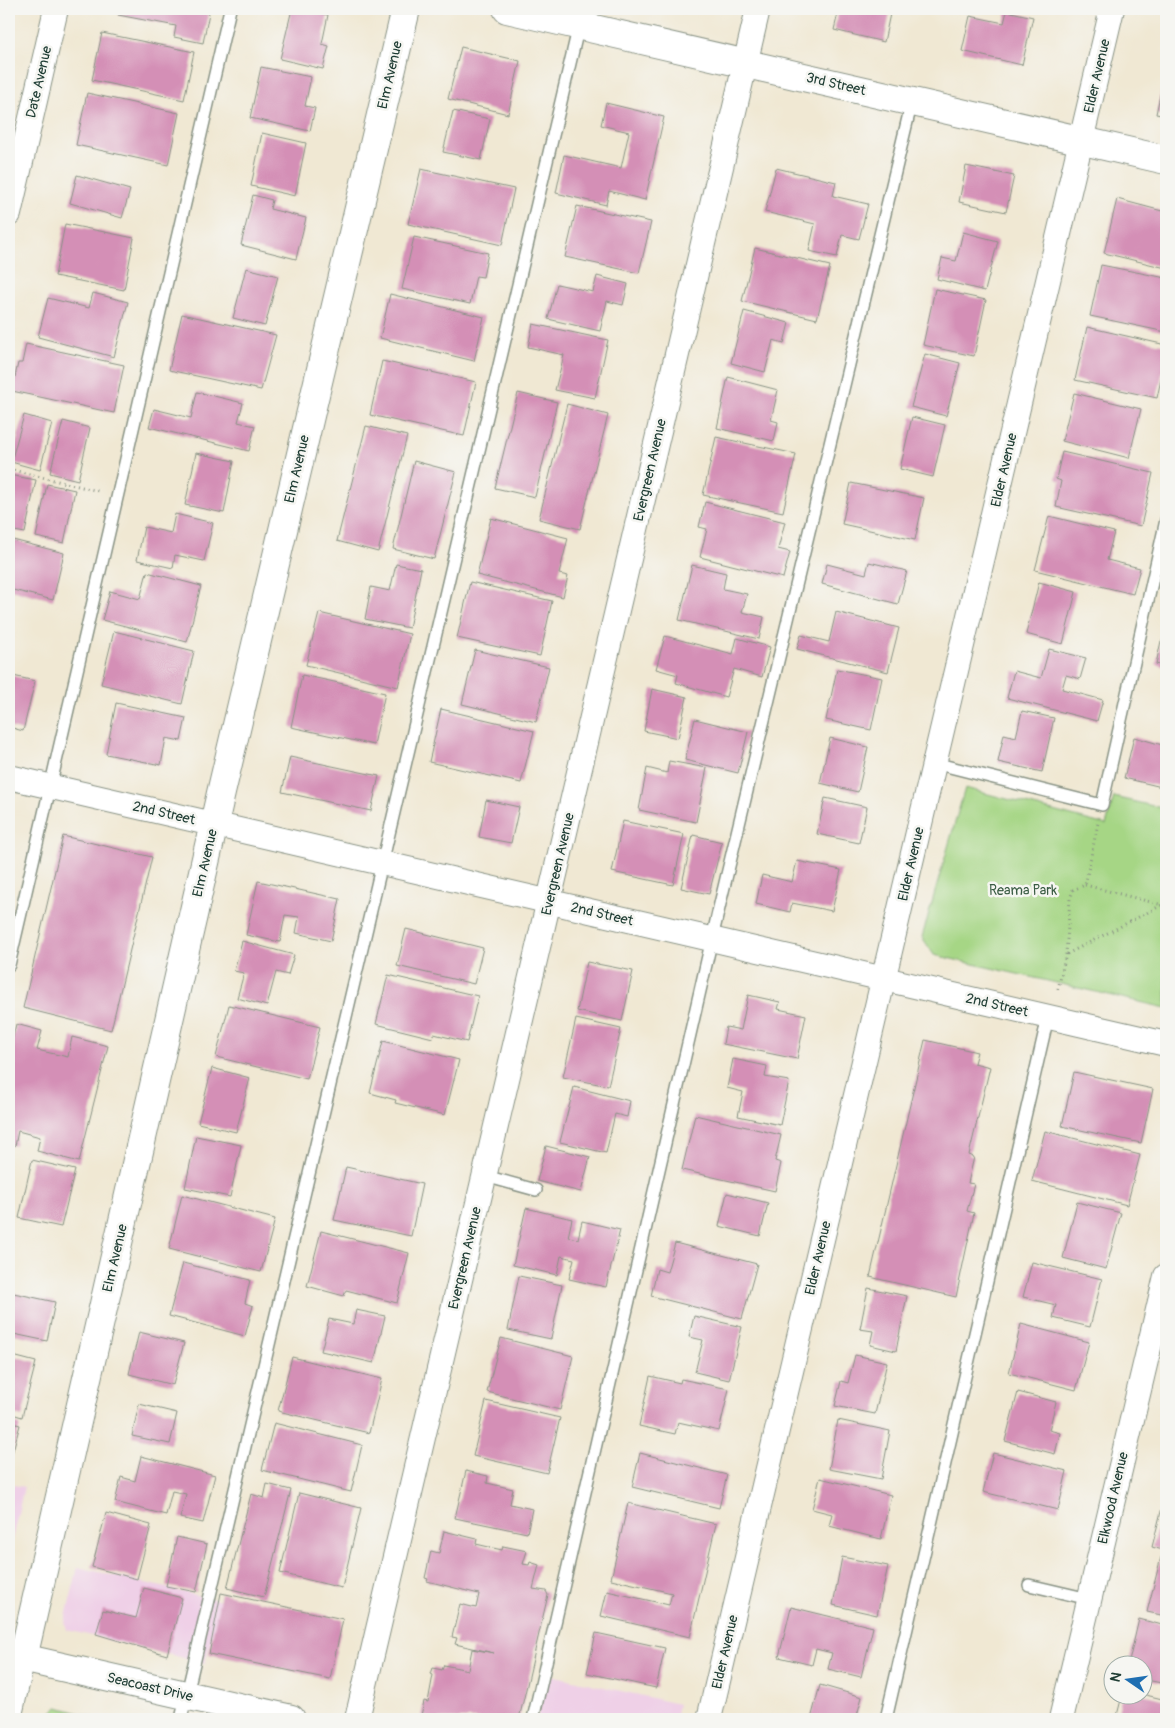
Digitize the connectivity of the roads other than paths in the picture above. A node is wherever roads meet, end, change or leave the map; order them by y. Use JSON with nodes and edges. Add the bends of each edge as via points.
{"nodes":[{"id":1,"x":56,"y":9,"type":"edge"},
{"id":2,"x":230,"y":9,"type":"edge"},
{"id":3,"x":406,"y":9,"type":"edge"},
{"id":4,"x":507,"y":9,"type":"edge"},
{"id":5,"x":758,"y":9,"type":"edge"},
{"id":6,"x":1112,"y":9,"type":"edge"},
{"id":7,"x":578,"y":25,"type":"junction"},
{"id":8,"x":746,"y":63,"type":"junction"},
{"id":9,"x":912,"y":101,"type":"junction"},
{"id":10,"x":1082,"y":140,"type":"junction"},
{"id":11,"x":1166,"y":160,"type":"edge"},
{"id":12,"x":9,"y":214,"type":"edge"},
{"id":13,"x":1166,"y":520,"type":"edge"},
{"id":14,"x":934,"y":763,"type":"junction"},
{"id":15,"x":9,"y":777,"type":"edge"},
{"id":16,"x":50,"y":786,"type":"junction"},
{"id":17,"x":214,"y":824,"type":"junction"},
{"id":18,"x":383,"y":863,"type":"junction"},
{"id":19,"x":549,"y":902,"type":"junction"},
{"id":20,"x":712,"y":939,"type":"junction"},
{"id":21,"x":9,"y":964,"type":"edge"},
{"id":22,"x":884,"y":979,"type":"junction"},
{"id":23,"x":1048,"y":1017,"type":"junction"},
{"id":24,"x":1166,"y":1044,"type":"edge"},
{"id":25,"x":485,"y":1176,"type":"junction"},
{"id":26,"x":536,"y":1190,"type":"dead end"},
{"id":27,"x":1166,"y":1276,"type":"edge"},
{"id":28,"x":1029,"y":1585,"type":"dead end"},
{"id":29,"x":1089,"y":1599,"type":"junction"},
{"id":30,"x":16,"y":1656,"type":"edge"},
{"id":31,"x":184,"y":1707,"type":"edge"},
{"id":32,"x":9,"y":1719,"type":"edge"},
{"id":33,"x":291,"y":1719,"type":"edge"},
{"id":34,"x":357,"y":1719,"type":"edge"},
{"id":35,"x":532,"y":1719,"type":"edge"},
{"id":36,"x":709,"y":1719,"type":"edge"},
{"id":37,"x":886,"y":1719,"type":"edge"},
{"id":38,"x":1061,"y":1719,"type":"edge"}],
"edges":[{"from":1,"to":12,"type":"street","name":"Date Avenue"},
{"from":2,"to":16,"type":"lane"},
{"from":3,"to":17,"type":"street","name":"Elm Avenue"},
{"from":4,"to":7,"type":"street","name":"3rd Street"},
{"from":5,"to":8,"type":"street","name":"Evergreen Avenue"},
{"from":6,"to":10,"type":"street","name":"Elder Avenue"},
{"from":7,"to":8,"type":"street","name":"3rd Street"},
{"from":7,"to":18,"type":"lane"},
{"from":8,"to":9,"type":"street","name":"3rd Street"},
{"from":8,"to":19,"type":"street","name":"Evergreen Avenue"},
{"from":9,"to":10,"type":"street","name":"3rd Street"},
{"from":9,"to":20,"type":"lane"},
{"from":10,"to":11,"type":"street","name":"3rd Street"},
{"from":10,"to":14,"type":"street","name":"Elder Avenue"},
{"from":13,"to":14,"type":"lane","via":[[1102,805]]},
{"from":14,"to":22,"type":"street","name":"Elder Avenue"},
{"from":15,"to":16,"type":"street","name":"2nd Street"},
{"from":16,"to":17,"type":"street","name":"2nd Street"},
{"from":16,"to":21,"type":"lane"},
{"from":17,"to":18,"type":"street","name":"2nd Street"},
{"from":17,"to":30,"type":"street","name":"Elm Avenue"},
{"from":18,"to":19,"type":"street","name":"2nd Street"},
{"from":18,"to":31,"type":"lane"},
{"from":19,"to":20,"type":"street","name":"2nd Street"},
{"from":19,"to":25,"type":"street","name":"Evergreen Avenue"},
{"from":20,"to":22,"type":"street","name":"2nd Street"},
{"from":20,"to":35,"type":"lane"},
{"from":22,"to":23,"type":"street","name":"2nd Street"},
{"from":22,"to":36,"type":"street","name":"Elder Avenue"},
{"from":23,"to":24,"type":"street","name":"2nd Street"},
{"from":23,"to":37,"type":"lane"},
{"from":25,"to":26,"type":"lane"},
{"from":25,"to":34,"type":"street","name":"Evergreen Avenue"},
{"from":27,"to":29,"type":"street","name":"Elkwood Avenue"},
{"from":28,"to":29,"type":"lane"},
{"from":29,"to":38,"type":"street","name":"Elkwood Avenue"},
{"from":30,"to":31,"type":"street","name":"Seacoast Drive"},
{"from":30,"to":32,"type":"street","name":"Elm Avenue"},
{"from":31,"to":33,"type":"street","name":"Seacoast Drive"}]}
